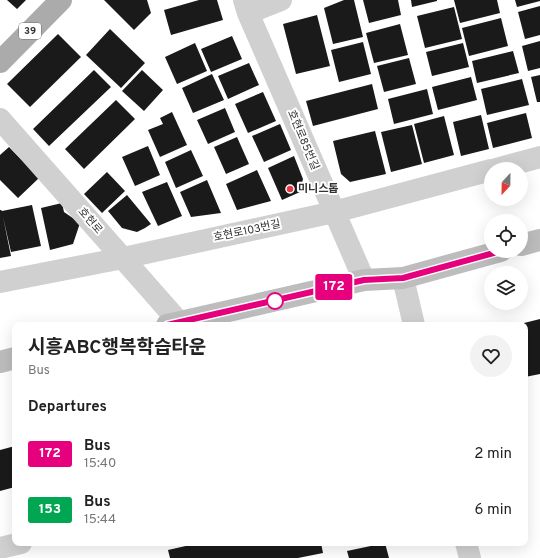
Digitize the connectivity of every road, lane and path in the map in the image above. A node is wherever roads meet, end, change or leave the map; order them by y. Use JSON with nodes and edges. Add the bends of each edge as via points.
{"nodes":[{"id":1,"x":61,"y":0,"type":"edge"},
{"id":2,"x":281,"y":0,"type":"edge"},
{"id":3,"x":246,"y":6,"type":"edge"},
{"id":4,"x":0,"y":62,"type":"edge"},
{"id":5,"x":0,"y":119,"type":"edge"},
{"id":6,"x":540,"y":157,"type":"edge"},
{"id":7,"x":522,"y":162,"type":"edge"},
{"id":8,"x":484,"y":172,"type":"edge"},
{"id":9,"x":334,"y":212,"type":"junction"},
{"id":10,"x":540,"y":240,"type":"edge"},
{"id":11,"x":528,"y":243,"type":"edge"},
{"id":12,"x":484,"y":256,"type":"edge"},
{"id":13,"x":123,"y":258,"type":"junction"},
{"id":14,"x":403,"y":278,"type":"junction"},
{"id":15,"x":364,"y":280,"type":"junction"},
{"id":16,"x":0,"y":282,"type":"edge"},
{"id":17,"x":171,"y":322,"type":"edge"},
{"id":18,"x":182,"y":322,"type":"edge"},
{"id":19,"x":413,"y":322,"type":"edge"},
{"id":20,"x":12,"y":359,"type":"edge"},
{"id":21,"x":0,"y":362,"type":"edge"},
{"id":22,"x":12,"y":545,"type":"edge"},
{"id":23,"x":467,"y":546,"type":"edge"},
{"id":24,"x":0,"y":548,"type":"edge"},
{"id":25,"x":470,"y":558,"type":"edge"}],
"edges":[{"from":1,"to":4,"type":"main road","number":"39"},
{"from":2,"to":3,"type":"street"},
{"from":3,"to":9,"type":"street","name":"호현로85번길"},
{"from":5,"to":13,"type":"street","name":"호현로"},
{"from":6,"to":7,"type":"street"},
{"from":8,"to":9,"type":"street","name":"호현로103번길"},
{"from":9,"to":13,"type":"street","name":"호현로103번길"},
{"from":9,"to":15,"type":"street","name":"호현로85번길"},
{"from":10,"to":11,"type":"main road"},
{"from":12,"to":14,"type":"main road"},
{"from":13,"to":16,"type":"street","name":"호현로103번길"},
{"from":13,"to":17,"type":"street","name":"호현로"},
{"from":14,"to":15,"type":"main road"},
{"from":14,"to":19,"type":"street"},
{"from":15,"to":18,"type":"main road"},
{"from":20,"to":21,"type":"main road"},
{"from":22,"to":24,"type":"street"},
{"from":23,"to":25,"type":"street"}]}
